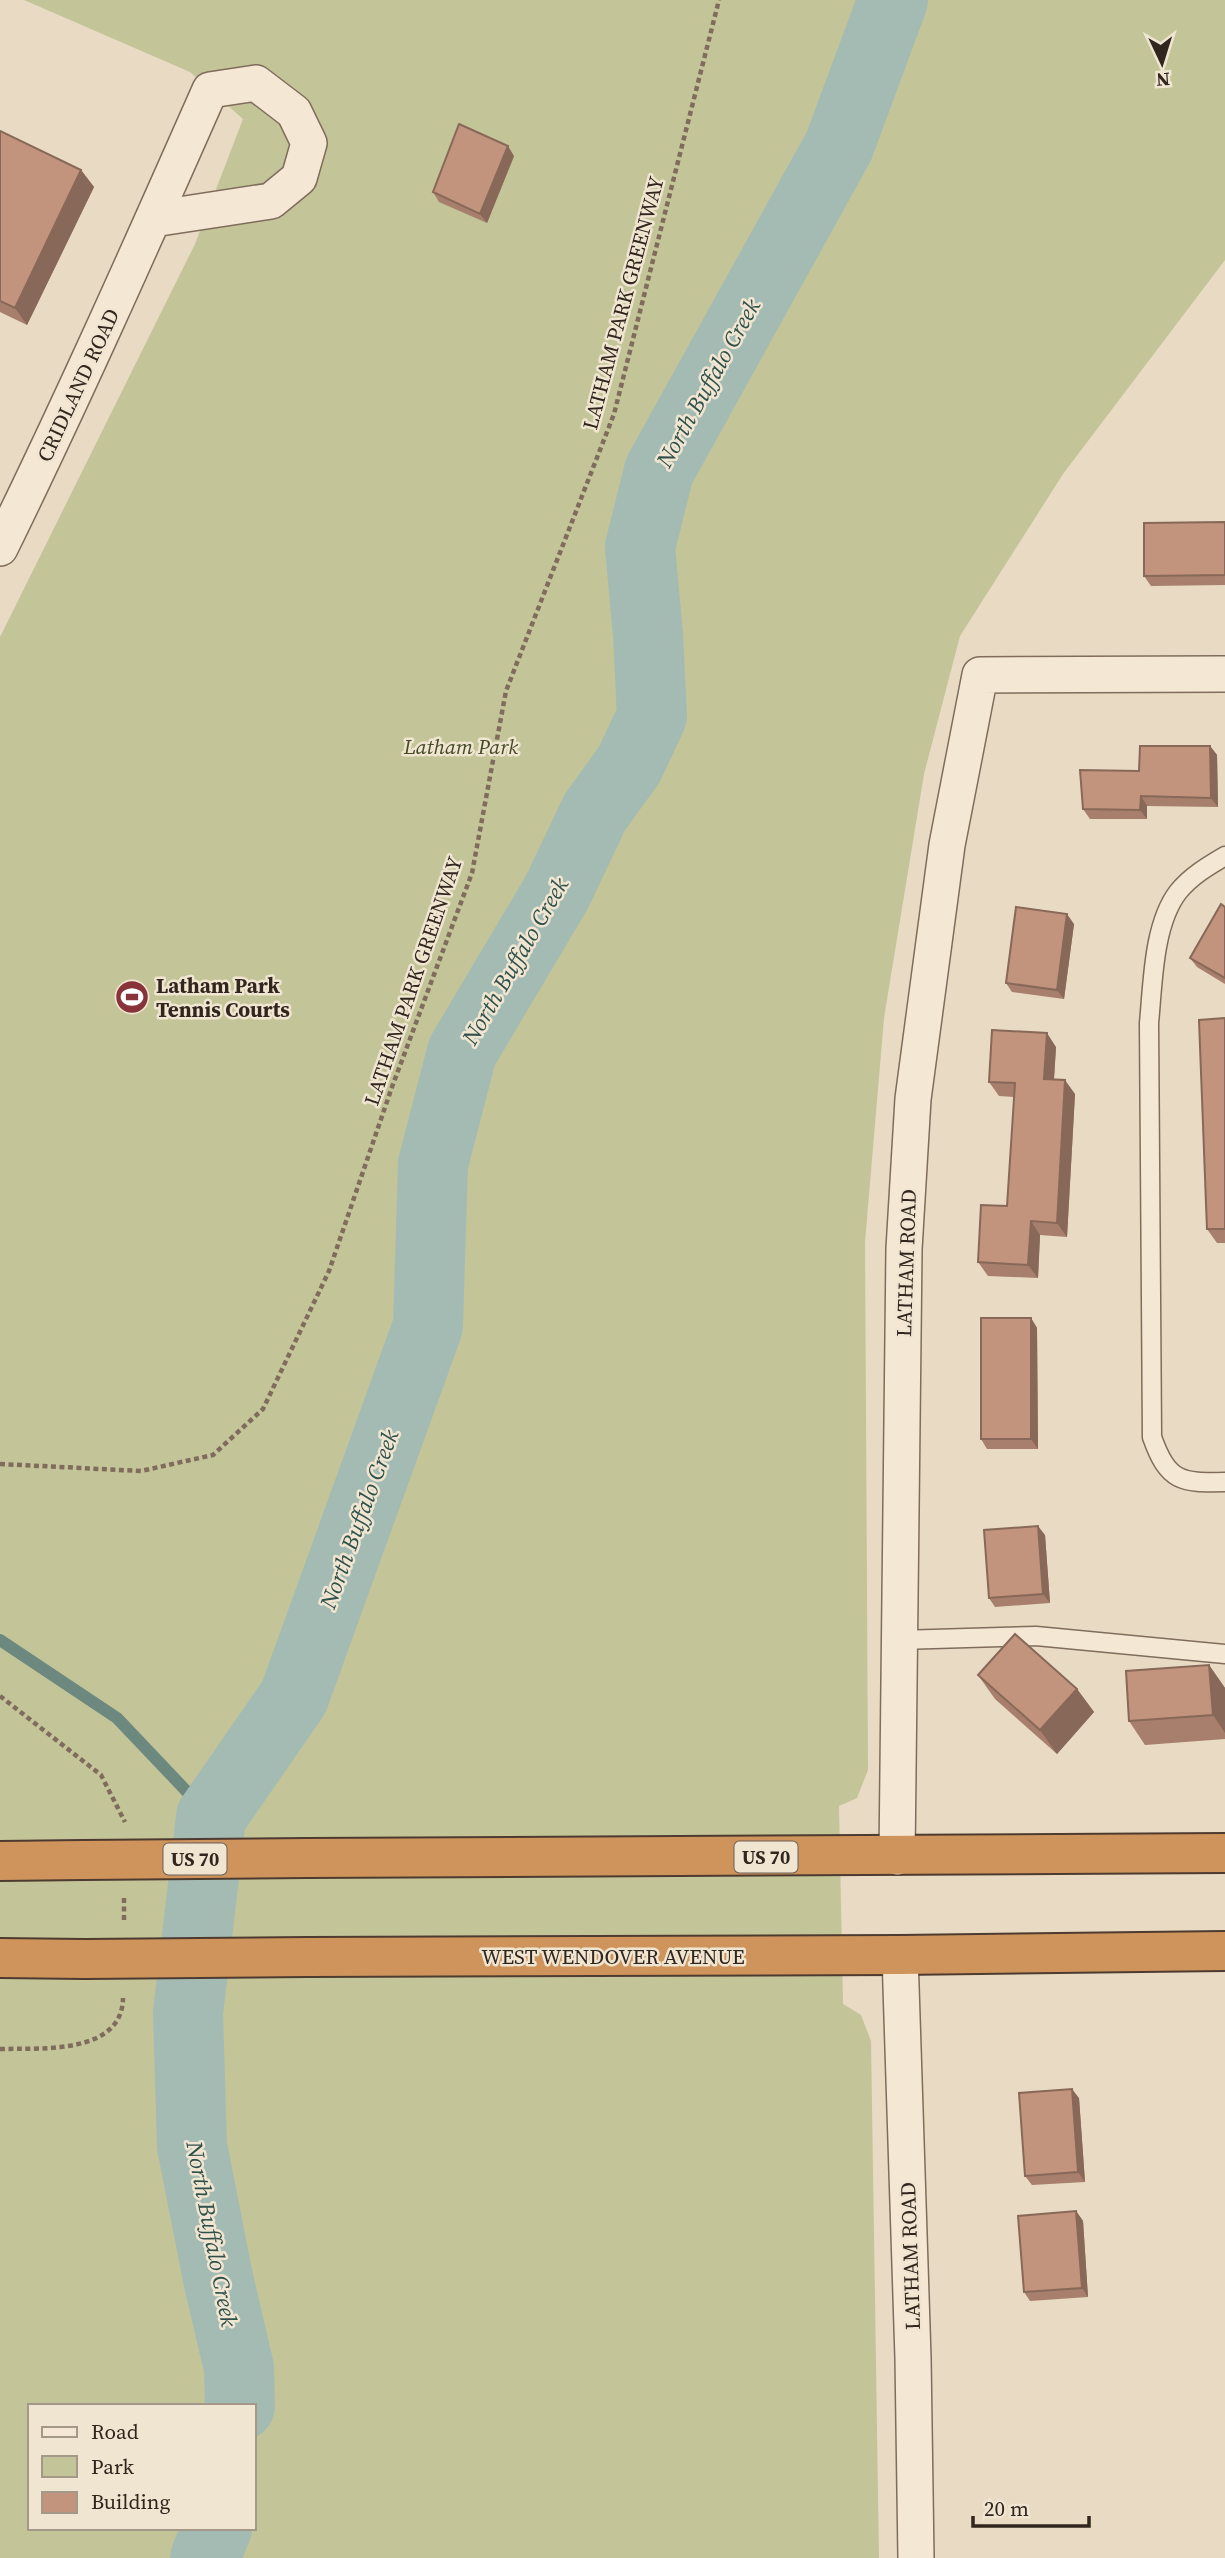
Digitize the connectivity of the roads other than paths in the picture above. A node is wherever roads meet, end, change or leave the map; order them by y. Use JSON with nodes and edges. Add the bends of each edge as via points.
{"nodes":[{"id":1,"x":153,"y":219,"type":"junction"},
{"id":2,"x":0,"y":548,"type":"edge"},
{"id":3,"x":1225,"y":674,"type":"edge"},
{"id":4,"x":1225,"y":856,"type":"edge"},
{"id":5,"x":1225,"y":1482,"type":"edge"},
{"id":6,"x":899,"y":1640,"type":"junction"},
{"id":7,"x":1225,"y":1654,"type":"edge"},
{"id":8,"x":1225,"y":1853,"type":"edge"},
{"id":9,"x":897,"y":1857,"type":"junction"},
{"id":10,"x":0,"y":1861,"type":"edge"},
{"id":11,"x":1225,"y":1951,"type":"edge"},
{"id":12,"x":900,"y":1955,"type":"junction"},
{"id":13,"x":0,"y":1958,"type":"edge"},
{"id":14,"x":916,"y":2558,"type":"edge"}],
"edges":[{"from":1,"to":1,"type":"street","name":"CRIDLAND ROAD","via":[[271,201],[299,178],[309,144],[295,112],[256,83],[210,90]]},
{"from":1,"to":2,"type":"street","name":"CRIDLAND ROAD","via":[[62,423]]},
{"from":3,"to":6,"type":"street","name":"LATHAM ROAD","via":[[980,675],[947,845],[913,1098],[904,1249]]},
{"from":4,"to":5,"type":"lane","via":[[1177,893],[1155,957],[1149,1023],[1152,1437],[1160,1460],[1178,1478],[1194,1483]]},
{"from":6,"to":7,"type":"lane","via":[[1037,1636]]},
{"from":6,"to":9,"type":"street","name":"LATHAM ROAD"},
{"from":8,"to":9,"type":"highway","number":"US 70"},
{"from":9,"to":10,"type":"highway","number":"US 70","bridge":true},
{"from":11,"to":12,"type":"highway","name":"WEST WENDOVER AVENUE"},
{"from":12,"to":13,"type":"highway","name":"WEST WENDOVER AVENUE","bridge":true},
{"from":12,"to":14,"type":"street","name":"LATHAM ROAD"}]}
